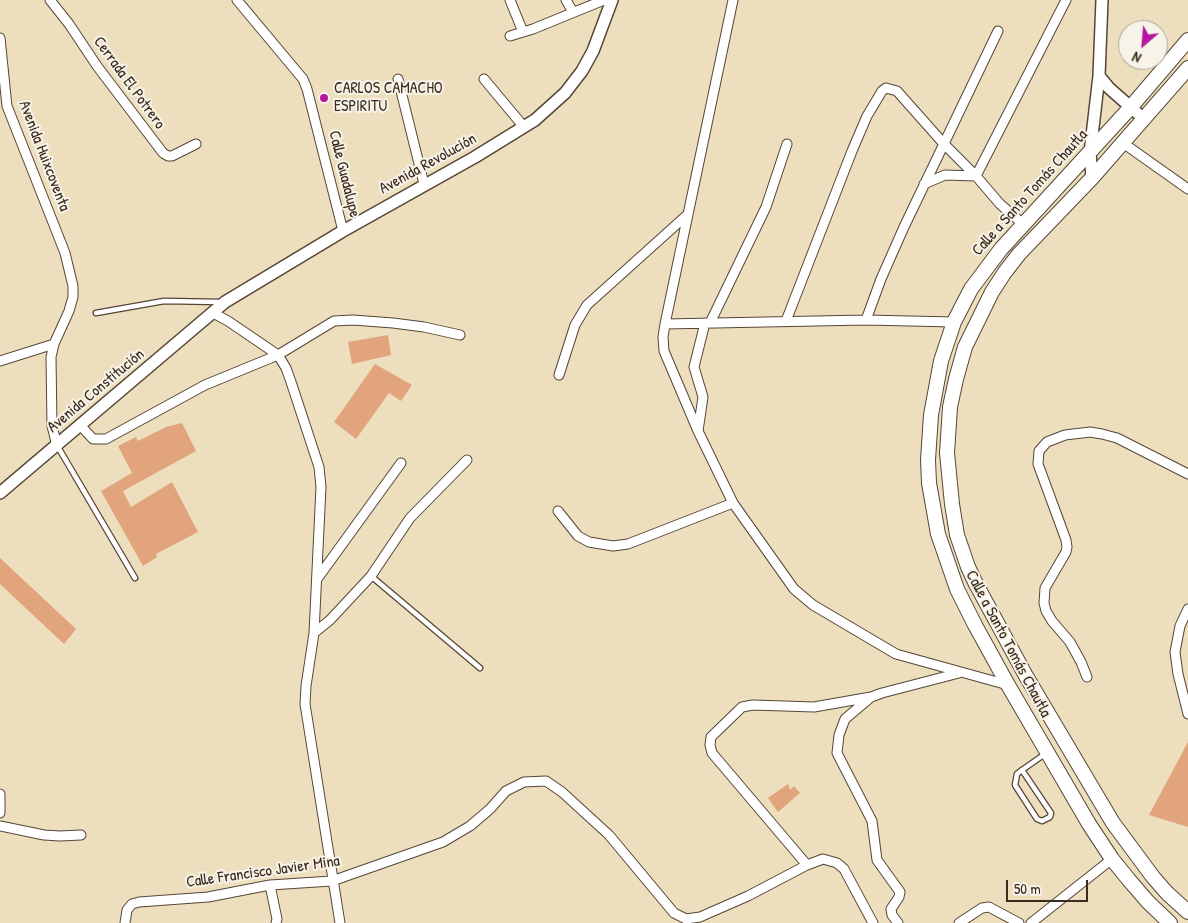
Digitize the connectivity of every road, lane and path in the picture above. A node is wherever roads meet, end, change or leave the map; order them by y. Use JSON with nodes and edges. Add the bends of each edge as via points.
{"nodes":[{"id":1,"x":50,"y":0,"type":"edge"},
{"id":2,"x":238,"y":0,"type":"edge"},
{"id":3,"x":510,"y":0,"type":"edge"},
{"id":4,"x":566,"y":0,"type":"edge"},
{"id":5,"x":604,"y":0,"type":"edge"},
{"id":6,"x":612,"y":0,"type":"edge"},
{"id":7,"x":733,"y":0,"type":"edge"},
{"id":8,"x":1066,"y":0,"type":"edge"},
{"id":9,"x":1102,"y":0,"type":"edge"},
{"id":10,"x":573,"y":12,"type":"junction"},
{"id":11,"x":998,"y":30,"type":"dead end"},
{"id":12,"x":523,"y":32,"type":"junction"},
{"id":13,"x":510,"y":36,"type":"dead end"},
{"id":14,"x":0,"y":38,"type":"edge"},
{"id":15,"x":1188,"y":40,"type":"edge"},
{"id":16,"x":1187,"y":73,"type":"edge"},
{"id":17,"x":1099,"y":76,"type":"junction"},
{"id":18,"x":398,"y":79,"type":"dead end"},
{"id":19,"x":484,"y":79,"type":"dead end"},
{"id":20,"x":4,"y":108,"type":"edge"},
{"id":21,"x":1130,"y":108,"type":"junction"},
{"id":22,"x":1144,"y":119,"type":"junction"},
{"id":23,"x":524,"y":127,"type":"junction"},
{"id":24,"x":1124,"y":143,"type":"junction"},
{"id":25,"x":196,"y":144,"type":"dead end"},
{"id":26,"x":787,"y":144,"type":"dead end"},
{"id":27,"x":944,"y":144,"type":"junction"},
{"id":28,"x":1090,"y":153,"type":"junction"},
{"id":29,"x":976,"y":176,"type":"junction"},
{"id":30,"x":1092,"y":178,"type":"junction"},
{"id":31,"x":424,"y":184,"type":"junction"},
{"id":32,"x":924,"y":184,"type":"junction"},
{"id":33,"x":1188,"y":189,"type":"edge"},
{"id":34,"x":688,"y":215,"type":"junction"},
{"id":35,"x":1023,"y":224,"type":"junction"},
{"id":36,"x":343,"y":231,"type":"junction"},
{"id":37,"x":225,"y":302,"type":"junction"},
{"id":38,"x":96,"y":313,"type":"dead end"},
{"id":39,"x":213,"y":313,"type":"junction"},
{"id":40,"x":786,"y":320,"type":"junction"},
{"id":41,"x":866,"y":320,"type":"junction"},
{"id":42,"x":954,"y":322,"type":"junction"},
{"id":43,"x":708,"y":323,"type":"junction"},
{"id":44,"x":665,"y":324,"type":"junction"},
{"id":45,"x":460,"y":335,"type":"dead end"},
{"id":46,"x":54,"y":344,"type":"junction"},
{"id":47,"x":278,"y":356,"type":"junction"},
{"id":48,"x":0,"y":361,"type":"edge"},
{"id":49,"x":559,"y":374,"type":"dead end"},
{"id":50,"x":80,"y":425,"type":"junction"},
{"id":51,"x":698,"y":432,"type":"junction"},
{"id":52,"x":57,"y":446,"type":"junction"},
{"id":53,"x":466,"y":460,"type":"dead end"},
{"id":54,"x":402,"y":463,"type":"dead end"},
{"id":55,"x":1188,"y":474,"type":"edge"},
{"id":56,"x":0,"y":493,"type":"edge"},
{"id":57,"x":733,"y":503,"type":"junction"},
{"id":58,"x":558,"y":511,"type":"dead end"},
{"id":59,"x":372,"y":576,"type":"junction"},
{"id":60,"x":135,"y":578,"type":"dead end"},
{"id":61,"x":317,"y":579,"type":"junction"},
{"id":62,"x":1188,"y":610,"type":"edge"},
{"id":63,"x":314,"y":633,"type":"junction"},
{"id":64,"x":480,"y":668,"type":"dead end"},
{"id":65,"x":961,"y":673,"type":"junction"},
{"id":66,"x":1087,"y":677,"type":"dead end"},
{"id":67,"x":1008,"y":686,"type":"junction"},
{"id":68,"x":871,"y":697,"type":"junction"},
{"id":69,"x":1188,"y":714,"type":"edge"},
{"id":70,"x":1048,"y":752,"type":"junction"},
{"id":71,"x":1022,"y":770,"type":"junction"},
{"id":72,"x":0,"y":794,"type":"edge"},
{"id":73,"x":0,"y":814,"type":"edge"},
{"id":74,"x":0,"y":826,"type":"edge"},
{"id":75,"x":81,"y":835,"type":"dead end"},
{"id":76,"x":1112,"y":859,"type":"junction"},
{"id":77,"x":807,"y":865,"type":"junction"},
{"id":78,"x":332,"y":881,"type":"junction"},
{"id":79,"x":270,"y":886,"type":"junction"},
{"id":80,"x":1188,"y":912,"type":"edge"},
{"id":81,"x":125,"y":923,"type":"edge"},
{"id":82,"x":276,"y":923,"type":"edge"},
{"id":83,"x":340,"y":923,"type":"edge"},
{"id":84,"x":873,"y":923,"type":"edge"},
{"id":85,"x":898,"y":923,"type":"edge"},
{"id":86,"x":959,"y":923,"type":"edge"},
{"id":87,"x":1019,"y":923,"type":"edge"},
{"id":88,"x":1031,"y":923,"type":"edge"},
{"id":89,"x":1170,"y":923,"type":"edge"}],
"edges":[{"from":1,"to":25,"type":"street","name":"Cerrada El Potrero","via":[[162,153],[172,156]]},
{"from":2,"to":36,"type":"street","name":"Calle Guadalupe","via":[[303,79]]},
{"from":3,"to":12,"type":"street"},
{"from":4,"to":10,"type":"street"},
{"from":5,"to":10,"type":"street"},
{"from":6,"to":23,"type":"street","name":"Avenida Revolución","via":[[593,51],[573,84],[550,109]]},
{"from":7,"to":34,"type":"street"},
{"from":8,"to":29,"type":"street"},
{"from":9,"to":17,"type":"street"},
{"from":10,"to":12,"type":"street"},
{"from":11,"to":27,"type":"street"},
{"from":12,"to":13,"type":"street"},
{"from":14,"to":20,"type":"street","name":"Avenida Huixcoventa"},
{"from":15,"to":21,"type":"main road","name":"Calle a Santo Tomás Chautla"},
{"from":16,"to":22,"type":"main road","name":"Calle a Santo Tomás Chautla"},
{"from":17,"to":21,"type":"street"},
{"from":17,"to":28,"type":"street"},
{"from":18,"to":31,"type":"street"},
{"from":19,"to":23,"type":"street"},
{"from":20,"to":46,"type":"street","name":"Avenida Huixcoventa","via":[[70,271],[73,297]]},
{"from":21,"to":22,"type":"street"},
{"from":21,"to":28,"type":"main road","name":"Calle a Santo Tomás Chautla"},
{"from":22,"to":24,"type":"main road","name":"Calle a Santo Tomás Chautla"},
{"from":23,"to":31,"type":"street","name":"Avenida Revolución"},
{"from":24,"to":30,"type":"main road","name":"Calle a Santo Tomás Chautla"},
{"from":24,"to":33,"type":"street"},
{"from":26,"to":43,"type":"street","via":[[766,208]]},
{"from":27,"to":29,"type":"street"},
{"from":27,"to":32,"type":"street"},
{"from":27,"to":40,"type":"street","via":[[897,91],[886,88],[882,91],[852,151]]},
{"from":28,"to":30,"type":"street"},
{"from":28,"to":35,"type":"main road","name":"Calle a Santo Tomás Chautla"},
{"from":29,"to":32,"type":"street","via":[[945,175]]},
{"from":29,"to":35,"type":"street"},
{"from":30,"to":80,"type":"main road","name":"Calle a Santo Tomás Chautla","via":[[1005,272],[984,306],[965,347],[950,407],[948,429],[952,504],[957,535],[968,567],[1026,676],[1124,840]]},
{"from":31,"to":36,"type":"street","name":"Avenida Revolución"},
{"from":32,"to":41,"type":"street"},
{"from":34,"to":44,"type":"street"},
{"from":34,"to":49,"type":"street","via":[[587,305],[575,325]]},
{"from":35,"to":42,"type":"main road","name":"Calle a Santo Tomás Chautla","via":[[980,277]]},
{"from":36,"to":37,"type":"street","name":"Avenida Revolución"},
{"from":37,"to":38,"type":"lane","via":[[164,300]]},
{"from":37,"to":39,"type":"street","name":"Avenida Revolución"},
{"from":39,"to":47,"type":"street"},
{"from":39,"to":50,"type":"street","name":"Avenida Constitución"},
{"from":40,"to":41,"type":"street"},
{"from":40,"to":43,"type":"street"},
{"from":41,"to":42,"type":"street"},
{"from":42,"to":67,"type":"main road","name":"Calle a Santo Tomás Chautla","via":[[941,361],[930,415],[928,460],[933,510],[945,559],[957,589]]},
{"from":43,"to":44,"type":"street"},
{"from":43,"to":51,"type":"street","via":[[694,366],[703,397]]},
{"from":44,"to":51,"type":"street","via":[[664,351]]},
{"from":45,"to":47,"type":"street","via":[[424,327],[344,320],[334,322]]},
{"from":46,"to":48,"type":"street"},
{"from":46,"to":52,"type":"street","name":"Avenida Huixcoventa","via":[[51,357],[52,426]]},
{"from":47,"to":50,"type":"street","via":[[205,385],[106,440],[93,439]]},
{"from":47,"to":61,"type":"street","via":[[289,375],[319,467]]},
{"from":50,"to":52,"type":"street","name":"Avenida Constitución"},
{"from":51,"to":57,"type":"street"},
{"from":52,"to":56,"type":"street","name":"Avenida Constitución"},
{"from":52,"to":60,"type":"lane"},
{"from":53,"to":59,"type":"street","via":[[410,518]]},
{"from":54,"to":61,"type":"street"},
{"from":55,"to":66,"type":"street","via":[[1117,438],[1090,432],[1065,435],[1046,442],[1038,451],[1042,477],[1067,547],[1045,588],[1044,603],[1052,621],[1070,642]]},
{"from":57,"to":58,"type":"street","via":[[628,544],[613,546],[589,542],[578,536]]},
{"from":57,"to":65,"type":"street","via":[[794,589],[813,605],[896,654]]},
{"from":59,"to":63,"type":"street"},
{"from":59,"to":64,"type":"lane"},
{"from":61,"to":63,"type":"street"},
{"from":62,"to":69,"type":"street","via":[[1180,626],[1175,652]]},
{"from":63,"to":78,"type":"street","via":[[305,704]]},
{"from":65,"to":67,"type":"street"},
{"from":65,"to":68,"type":"street"},
{"from":67,"to":70,"type":"main road","name":"Calle a Santo Tomás Chautla"},
{"from":68,"to":77,"type":"street","via":[[814,707],[742,707],[711,737],[712,753]]},
{"from":68,"to":85,"type":"street","via":[[845,719],[837,753],[872,821],[877,860],[900,892],[891,909]]},
{"from":70,"to":71,"type":"lane"},
{"from":70,"to":76,"type":"main road","name":"Calle a Santo Tomás Chautla"},
{"from":71,"to":71,"type":"lane","via":[[1017,774],[1015,785],[1037,819],[1042,821],[1051,813]]},
{"from":72,"to":73,"type":"street"},
{"from":74,"to":75,"type":"street","via":[[52,836]]},
{"from":76,"to":88,"type":"street"},
{"from":76,"to":89,"type":"main road","name":"Calle a Santo Tomás Chautla"},
{"from":77,"to":78,"type":"street","name":"Calle Francisco Javier Mina","via":[[740,900],[700,917],[686,919],[674,912],[609,835],[546,781],[524,782],[506,791],[470,826],[443,842]]},
{"from":77,"to":84,"type":"street","name":"Calle Francisco Javier Mina","via":[[823,859],[844,868]]},
{"from":78,"to":79,"type":"street","name":"Calle Francisco Javier Mina"},
{"from":78,"to":83,"type":"street"},
{"from":79,"to":81,"type":"street","name":"Calle Francisco Javier Mina","via":[[208,897],[139,902],[127,910]]},
{"from":79,"to":82,"type":"street"},
{"from":86,"to":87,"type":"street","via":[[989,907]]}]}
